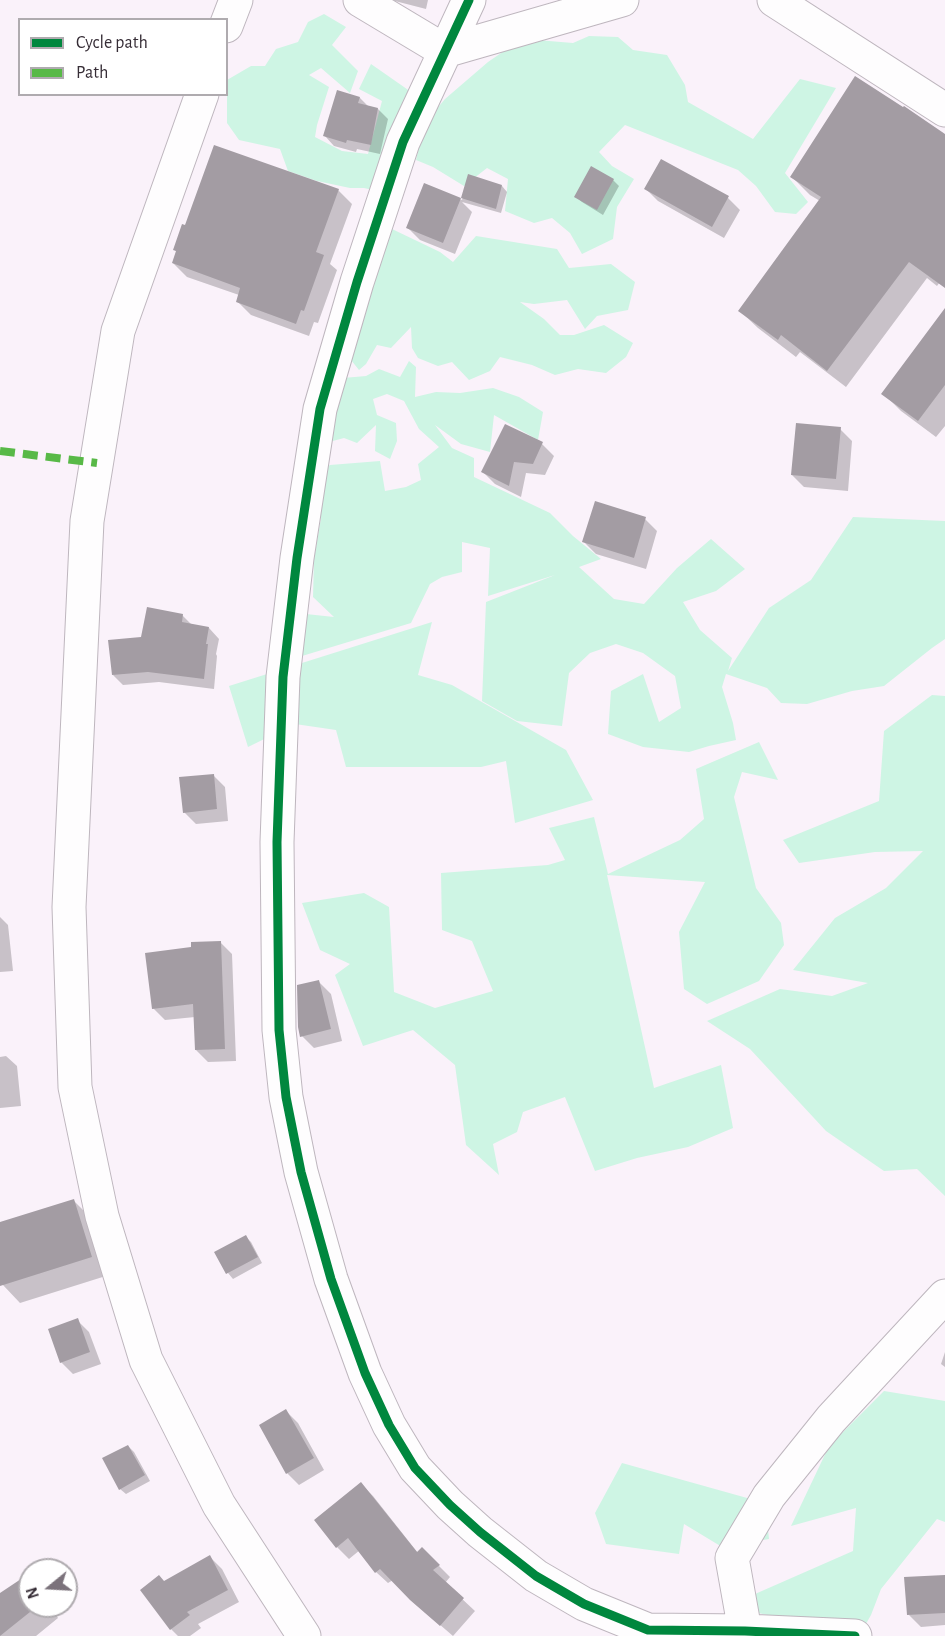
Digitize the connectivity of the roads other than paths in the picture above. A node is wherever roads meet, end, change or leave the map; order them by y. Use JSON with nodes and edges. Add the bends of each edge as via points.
{"nodes":[{"id":1,"x":236,"y":0,"type":"edge"},
{"id":2,"x":360,"y":0,"type":"edge"},
{"id":3,"x":469,"y":0,"type":"edge"},
{"id":4,"x":622,"y":0,"type":"edge"},
{"id":5,"x":774,"y":0,"type":"edge"},
{"id":6,"x":228,"y":21,"type":"edge"},
{"id":7,"x":445,"y":51,"type":"junction"},
{"id":8,"x":201,"y":96,"type":"edge"},
{"id":9,"x":941,"y":98,"type":"edge"},
{"id":10,"x":945,"y":1296,"type":"edge"},
{"id":11,"x":745,"y":1630,"type":"junction"},
{"id":12,"x":646,"y":1633,"type":"edge"},
{"id":13,"x":304,"y":1636,"type":"edge"},
{"id":14,"x":855,"y":1636,"type":"edge"}],
"edges":[{"from":1,"to":6,"type":"street"},
{"from":2,"to":7,"type":"street"},
{"from":3,"to":7,"type":"street"},
{"from":4,"to":7,"type":"street"},
{"from":5,"to":9,"type":"street"},
{"from":7,"to":12,"type":"street","via":[[404,142],[357,282],[320,409],[307,493],[283,677],[277,831],[279,1030],[286,1097],[301,1172],[335,1290],[364,1373],[415,1468],[480,1532],[536,1576]]},
{"from":8,"to":13,"type":"street","via":[[118,331],[87,521],[69,907],[75,1087],[102,1216],[146,1360],[219,1505]]},
{"from":10,"to":11,"type":"street","via":[[831,1419],[769,1496],[732,1558]]},
{"from":11,"to":12,"type":"street"},
{"from":11,"to":14,"type":"street"}]}
